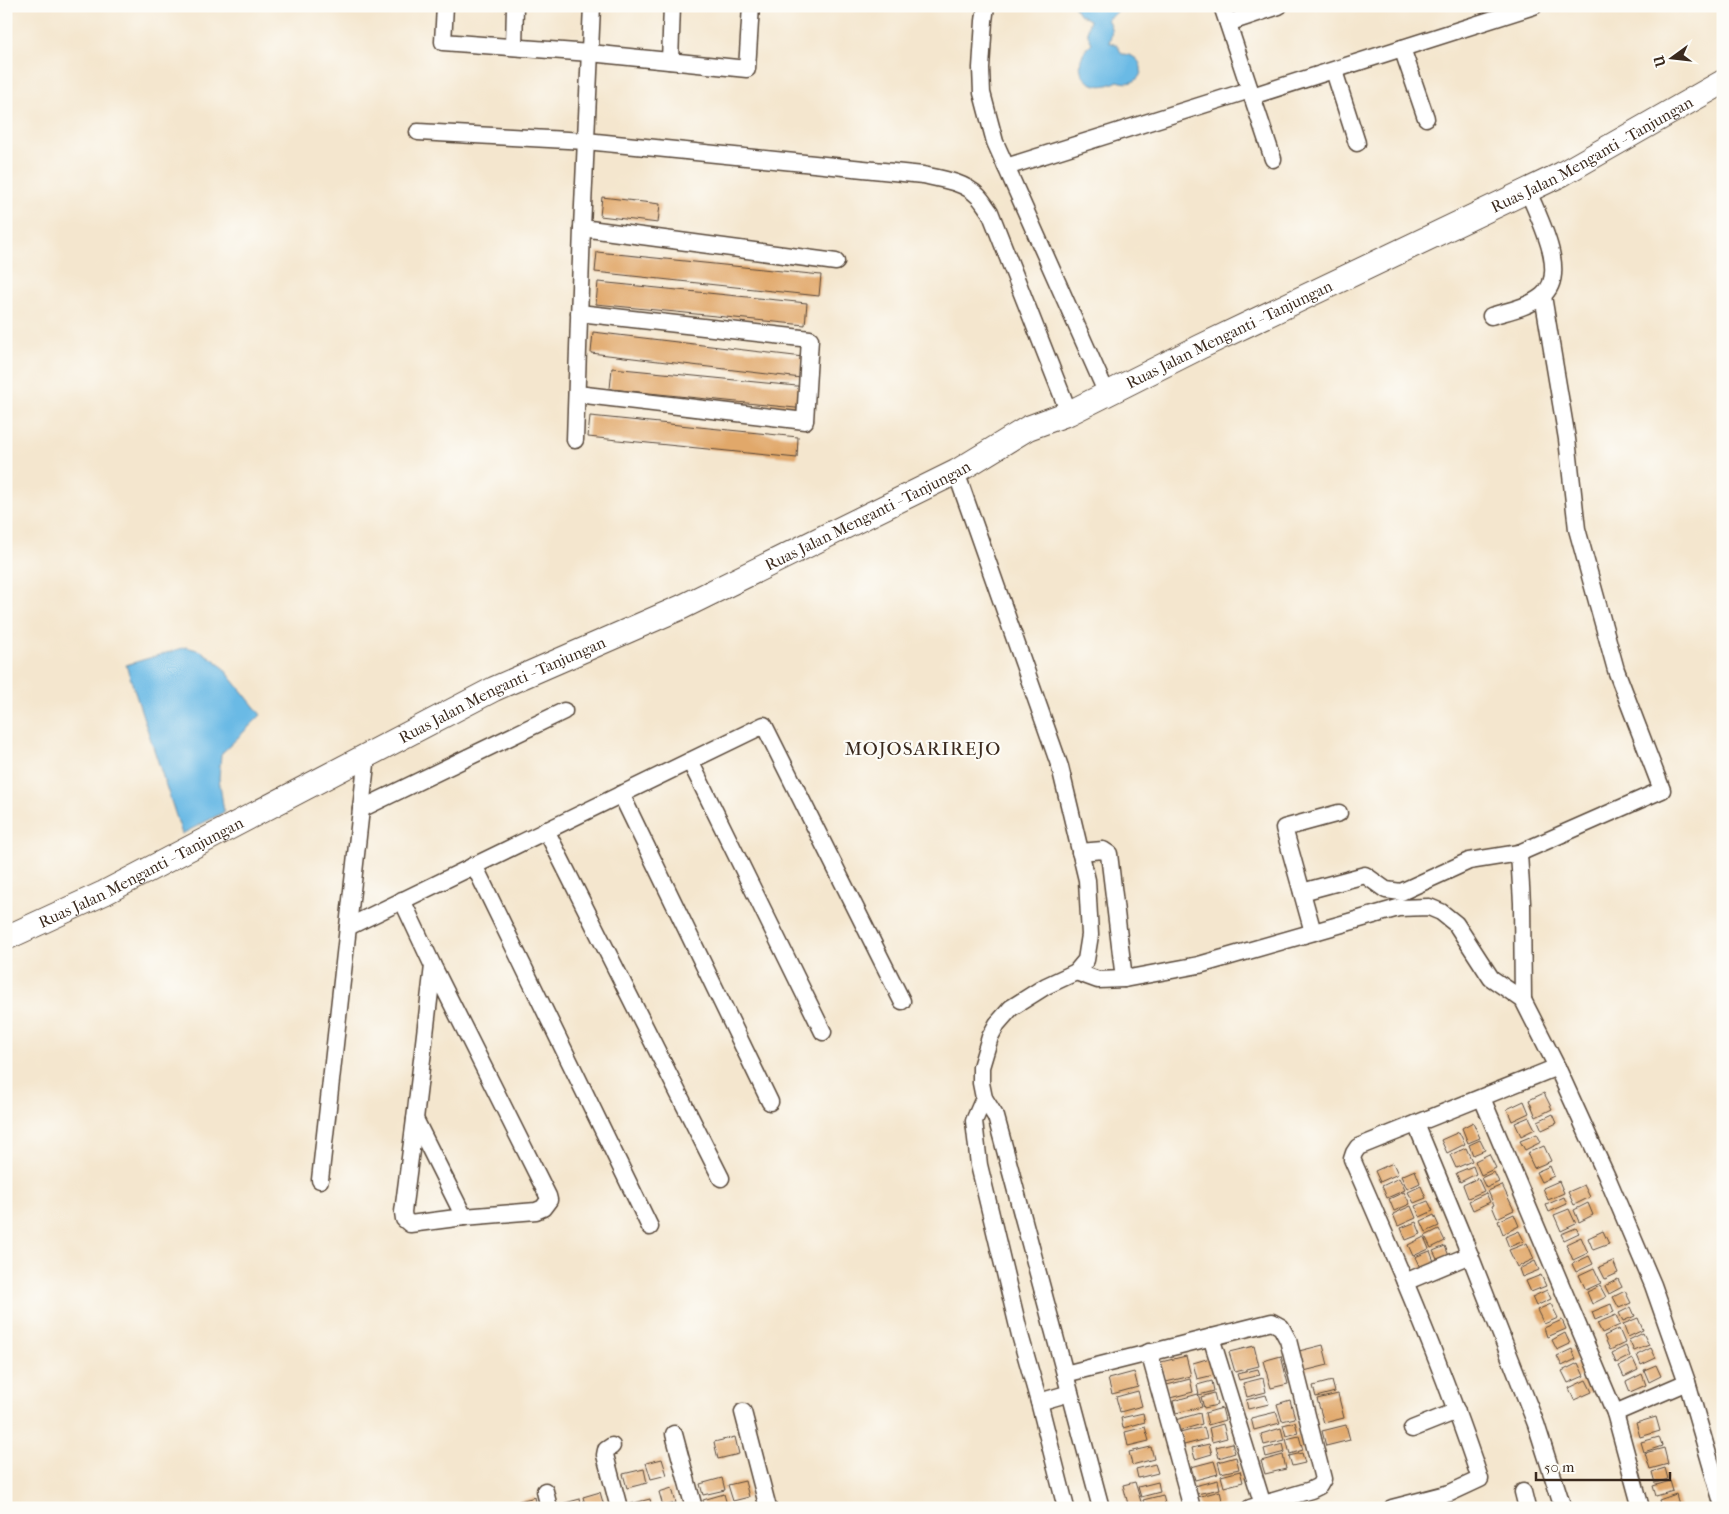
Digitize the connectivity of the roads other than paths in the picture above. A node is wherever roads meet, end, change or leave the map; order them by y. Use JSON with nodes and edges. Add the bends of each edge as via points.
{"nodes":[{"id":1,"x":444,"y":6,"type":"edge"},
{"id":2,"x":515,"y":6,"type":"edge"},
{"id":3,"x":592,"y":6,"type":"edge"},
{"id":4,"x":672,"y":6,"type":"edge"},
{"id":5,"x":750,"y":6,"type":"edge"},
{"id":6,"x":986,"y":6,"type":"edge"},
{"id":7,"x":1222,"y":6,"type":"edge"},
{"id":8,"x":1279,"y":6,"type":"edge"},
{"id":9,"x":1534,"y":6,"type":"edge"},
{"id":10,"x":1228,"y":23,"type":"junction"},
{"id":11,"x":514,"y":47,"type":"junction"},
{"id":12,"x":1402,"y":48,"type":"junction"},
{"id":13,"x":590,"y":53,"type":"junction"},
{"id":14,"x":670,"y":61,"type":"junction"},
{"id":15,"x":1334,"y":70,"type":"junction"},
{"id":16,"x":1723,"y":82,"type":"edge"},
{"id":17,"x":1251,"y":93,"type":"junction"},
{"id":18,"x":1426,"y":118,"type":"dead end"},
{"id":19,"x":418,"y":132,"type":"dead end"},
{"id":20,"x":586,"y":141,"type":"junction"},
{"id":21,"x":1358,"y":143,"type":"dead end"},
{"id":22,"x":1273,"y":159,"type":"dead end"},
{"id":23,"x":1006,"y":167,"type":"junction"},
{"id":24,"x":1528,"y":191,"type":"junction"},
{"id":25,"x":582,"y":228,"type":"junction"},
{"id":26,"x":836,"y":262,"type":"dead end"},
{"id":27,"x":1543,"y":296,"type":"junction"},
{"id":28,"x":579,"y":313,"type":"junction"},
{"id":29,"x":1491,"y":316,"type":"dead end"},
{"id":30,"x":577,"y":394,"type":"junction"},
{"id":31,"x":1107,"y":394,"type":"junction"},
{"id":32,"x":1069,"y":413,"type":"junction"},
{"id":33,"x":575,"y":440,"type":"dead end"},
{"id":34,"x":956,"y":472,"type":"junction"},
{"id":35,"x":564,"y":711,"type":"dead end"},
{"id":36,"x":367,"y":755,"type":"junction"},
{"id":37,"x":690,"y":761,"type":"junction"},
{"id":38,"x":621,"y":794,"type":"junction"},
{"id":39,"x":360,"y":809,"type":"junction"},
{"id":40,"x":1339,"y":813,"type":"dead end"},
{"id":41,"x":546,"y":830,"type":"junction"},
{"id":42,"x":1080,"y":852,"type":"junction"},
{"id":43,"x":1518,"y":853,"type":"junction"},
{"id":44,"x":474,"y":865,"type":"junction"},
{"id":45,"x":1428,"y":880,"type":"junction"},
{"id":46,"x":1302,"y":892,"type":"junction"},
{"id":47,"x":402,"y":900,"type":"junction"},
{"id":48,"x":1429,"y":907,"type":"junction"},
{"id":49,"x":348,"y":926,"type":"junction"},
{"id":50,"x":1313,"y":932,"type":"junction"},
{"id":51,"x":6,"y":938,"type":"edge"},
{"id":52,"x":433,"y":966,"type":"junction"},
{"id":53,"x":1076,"y":972,"type":"junction"},
{"id":54,"x":1124,"y":979,"type":"junction"},
{"id":55,"x":1524,"y":1000,"type":"junction"},
{"id":56,"x":902,"y":1001,"type":"dead end"},
{"id":57,"x":823,"y":1032,"type":"dead end"},
{"id":58,"x":1557,"y":1067,"type":"junction"},
{"id":59,"x":984,"y":1098,"type":"junction"},
{"id":60,"x":1482,"y":1098,"type":"junction"},
{"id":61,"x":770,"y":1102,"type":"dead end"},
{"id":62,"x":416,"y":1119,"type":"junction"},
{"id":63,"x":1416,"y":1124,"type":"junction"},
{"id":64,"x":721,"y":1178,"type":"dead end"},
{"id":65,"x":320,"y":1180,"type":"dead end"},
{"id":66,"x":464,"y":1217,"type":"junction"},
{"id":67,"x":650,"y":1227,"type":"dead end"},
{"id":68,"x":1470,"y":1255,"type":"junction"},
{"id":69,"x":1406,"y":1282,"type":"junction"},
{"id":70,"x":1211,"y":1337,"type":"junction"},
{"id":71,"x":1149,"y":1352,"type":"junction"},
{"id":72,"x":1065,"y":1374,"type":"junction"},
{"id":73,"x":1687,"y":1382,"type":"junction"},
{"id":74,"x":1070,"y":1393,"type":"junction"},
{"id":75,"x":1039,"y":1402,"type":"junction"},
{"id":76,"x":1457,"y":1411,"type":"junction"},
{"id":77,"x":743,"y":1412,"type":"dead end"},
{"id":78,"x":1615,"y":1413,"type":"junction"},
{"id":79,"x":1412,"y":1429,"type":"dead end"},
{"id":80,"x":674,"y":1434,"type":"dead end"},
{"id":81,"x":612,"y":1446,"type":"dead end"},
{"id":82,"x":545,"y":1491,"type":"dead end"},
{"id":83,"x":1523,"y":1492,"type":"dead end"},
{"id":84,"x":1452,"y":1500,"type":"edge"},
{"id":85,"x":1256,"y":1506,"type":"edge"},
{"id":86,"x":1723,"y":1506,"type":"edge"},
{"id":87,"x":549,"y":1508,"type":"edge"},
{"id":88,"x":619,"y":1508,"type":"edge"},
{"id":89,"x":694,"y":1508,"type":"edge"},
{"id":90,"x":768,"y":1508,"type":"edge"},
{"id":91,"x":1066,"y":1508,"type":"edge"},
{"id":92,"x":1101,"y":1508,"type":"edge"},
{"id":93,"x":1192,"y":1508,"type":"edge"},
{"id":94,"x":1392,"y":1508,"type":"edge"},
{"id":95,"x":1527,"y":1508,"type":"edge"},
{"id":96,"x":1563,"y":1508,"type":"edge"},
{"id":97,"x":1641,"y":1508,"type":"edge"}],
"edges":[{"from":1,"to":11,"type":"street","via":[[443,42]]},
{"from":2,"to":11,"type":"street"},
{"from":3,"to":13,"type":"street"},
{"from":4,"to":14,"type":"street"},
{"from":5,"to":14,"type":"street","via":[[747,69]]},
{"from":6,"to":23,"type":"street","via":[[980,68],[982,93],[995,142]]},
{"from":7,"to":10,"type":"street"},
{"from":8,"to":10,"type":"street"},
{"from":9,"to":12,"type":"street"},
{"from":10,"to":17,"type":"street"},
{"from":11,"to":13,"type":"street"},
{"from":12,"to":15,"type":"street"},
{"from":12,"to":18,"type":"street"},
{"from":13,"to":14,"type":"street"},
{"from":13,"to":20,"type":"street"},
{"from":15,"to":17,"type":"street"},
{"from":15,"to":21,"type":"street"},
{"from":16,"to":24,"type":"main road","name":"Ruas Jalan Menganti - Tanjungan"},
{"from":17,"to":22,"type":"street"},
{"from":17,"to":23,"type":"street"},
{"from":19,"to":20,"type":"street"},
{"from":20,"to":25,"type":"street"},
{"from":20,"to":32,"type":"street","via":[[923,176],[966,187],[990,212]]},
{"from":23,"to":31,"type":"street"},
{"from":24,"to":27,"type":"street","via":[[1553,256],[1550,286]]},
{"from":24,"to":31,"type":"main road","name":"Ruas Jalan Menganti - Tanjungan"},
{"from":25,"to":26,"type":"street"},
{"from":25,"to":28,"type":"street"},
{"from":27,"to":29,"type":"street"},
{"from":27,"to":43,"type":"street","via":[[1567,439],[1577,529],[1616,670],[1662,790]]},
{"from":28,"to":30,"type":"street"},
{"from":28,"to":30,"type":"street","via":[[810,339],[805,421]]},
{"from":30,"to":33,"type":"street"},
{"from":31,"to":32,"type":"main road","name":"Ruas Jalan Menganti - Tanjungan"},
{"from":32,"to":34,"type":"main road","name":"Ruas Jalan Menganti - Tanjungan","via":[[1028,428]]},
{"from":34,"to":36,"type":"main road","name":"Ruas Jalan Menganti - Tanjungan","via":[[682,607],[494,689]]},
{"from":34,"to":42,"type":"street","via":[[1060,767]]},
{"from":35,"to":39,"type":"street"},
{"from":36,"to":39,"type":"street"},
{"from":36,"to":51,"type":"main road","name":"Ruas Jalan Menganti - Tanjungan","via":[[104,893]]},
{"from":37,"to":38,"type":"street"},
{"from":37,"to":56,"type":"street","via":[[764,725]]},
{"from":37,"to":57,"type":"street"},
{"from":38,"to":41,"type":"street"},
{"from":38,"to":61,"type":"street"},
{"from":39,"to":49,"type":"street"},
{"from":40,"to":46,"type":"street","via":[[1284,828]]},
{"from":41,"to":44,"type":"street"},
{"from":41,"to":64,"type":"street"},
{"from":42,"to":53,"type":"street","via":[[1087,880],[1090,935],[1086,960]]},
{"from":42,"to":54,"type":"street","via":[[1104,850],[1109,854]]},
{"from":43,"to":45,"type":"street","via":[[1470,861]]},
{"from":43,"to":55,"type":"street"},
{"from":44,"to":47,"type":"street"},
{"from":44,"to":67,"type":"street"},
{"from":45,"to":46,"type":"street","via":[[1400,892],[1386,890],[1365,874]]},
{"from":45,"to":48,"type":"street"},
{"from":46,"to":50,"type":"street"},
{"from":47,"to":49,"type":"street"},
{"from":47,"to":52,"type":"street"},
{"from":48,"to":50,"type":"street","via":[[1398,908]]},
{"from":48,"to":55,"type":"street","via":[[1456,924],[1491,978]]},
{"from":49,"to":65,"type":"street"},
{"from":50,"to":54,"type":"street","via":[[1199,965]]},
{"from":52,"to":62,"type":"street"},
{"from":52,"to":66,"type":"street","via":[[549,1200],[536,1211]]},
{"from":53,"to":54,"type":"street","via":[[1098,980]]},
{"from":53,"to":59,"type":"street","via":[[1011,1008],[997,1024],[981,1067]]},
{"from":55,"to":58,"type":"street"},
{"from":58,"to":60,"type":"street"},
{"from":58,"to":73,"type":"street","via":[[1653,1285]]},
{"from":59,"to":72,"type":"street","via":[[996,1117]]},
{"from":59,"to":75,"type":"street","via":[[974,1121],[979,1165]]},
{"from":60,"to":63,"type":"street"},
{"from":60,"to":78,"type":"street"},
{"from":62,"to":66,"type":"street"},
{"from":62,"to":66,"type":"street","via":[[404,1219],[410,1224]]},
{"from":63,"to":68,"type":"street"},
{"from":63,"to":69,"type":"street","via":[[1358,1148],[1352,1159]]},
{"from":68,"to":69,"type":"street"},
{"from":68,"to":96,"type":"street","via":[[1536,1424]]},
{"from":69,"to":76,"type":"street"},
{"from":70,"to":71,"type":"street"},
{"from":70,"to":85,"type":"street"},
{"from":70,"to":85,"type":"street","via":[[1272,1322],[1281,1327],[1288,1340],[1323,1479],[1320,1486],[1311,1490]]},
{"from":71,"to":72,"type":"street"},
{"from":71,"to":93,"type":"street"},
{"from":72,"to":74,"type":"street"},
{"from":73,"to":78,"type":"street"},
{"from":73,"to":86,"type":"street"},
{"from":74,"to":75,"type":"street"},
{"from":74,"to":92,"type":"street"},
{"from":75,"to":91,"type":"street"},
{"from":76,"to":79,"type":"street"},
{"from":76,"to":84,"type":"street","via":[[1480,1479]]},
{"from":77,"to":90,"type":"street"},
{"from":78,"to":97,"type":"street"},
{"from":80,"to":89,"type":"street"},
{"from":81,"to":88,"type":"street","via":[[604,1455]]},
{"from":82,"to":87,"type":"street"},
{"from":83,"to":95,"type":"street"},
{"from":84,"to":94,"type":"street"}]}
